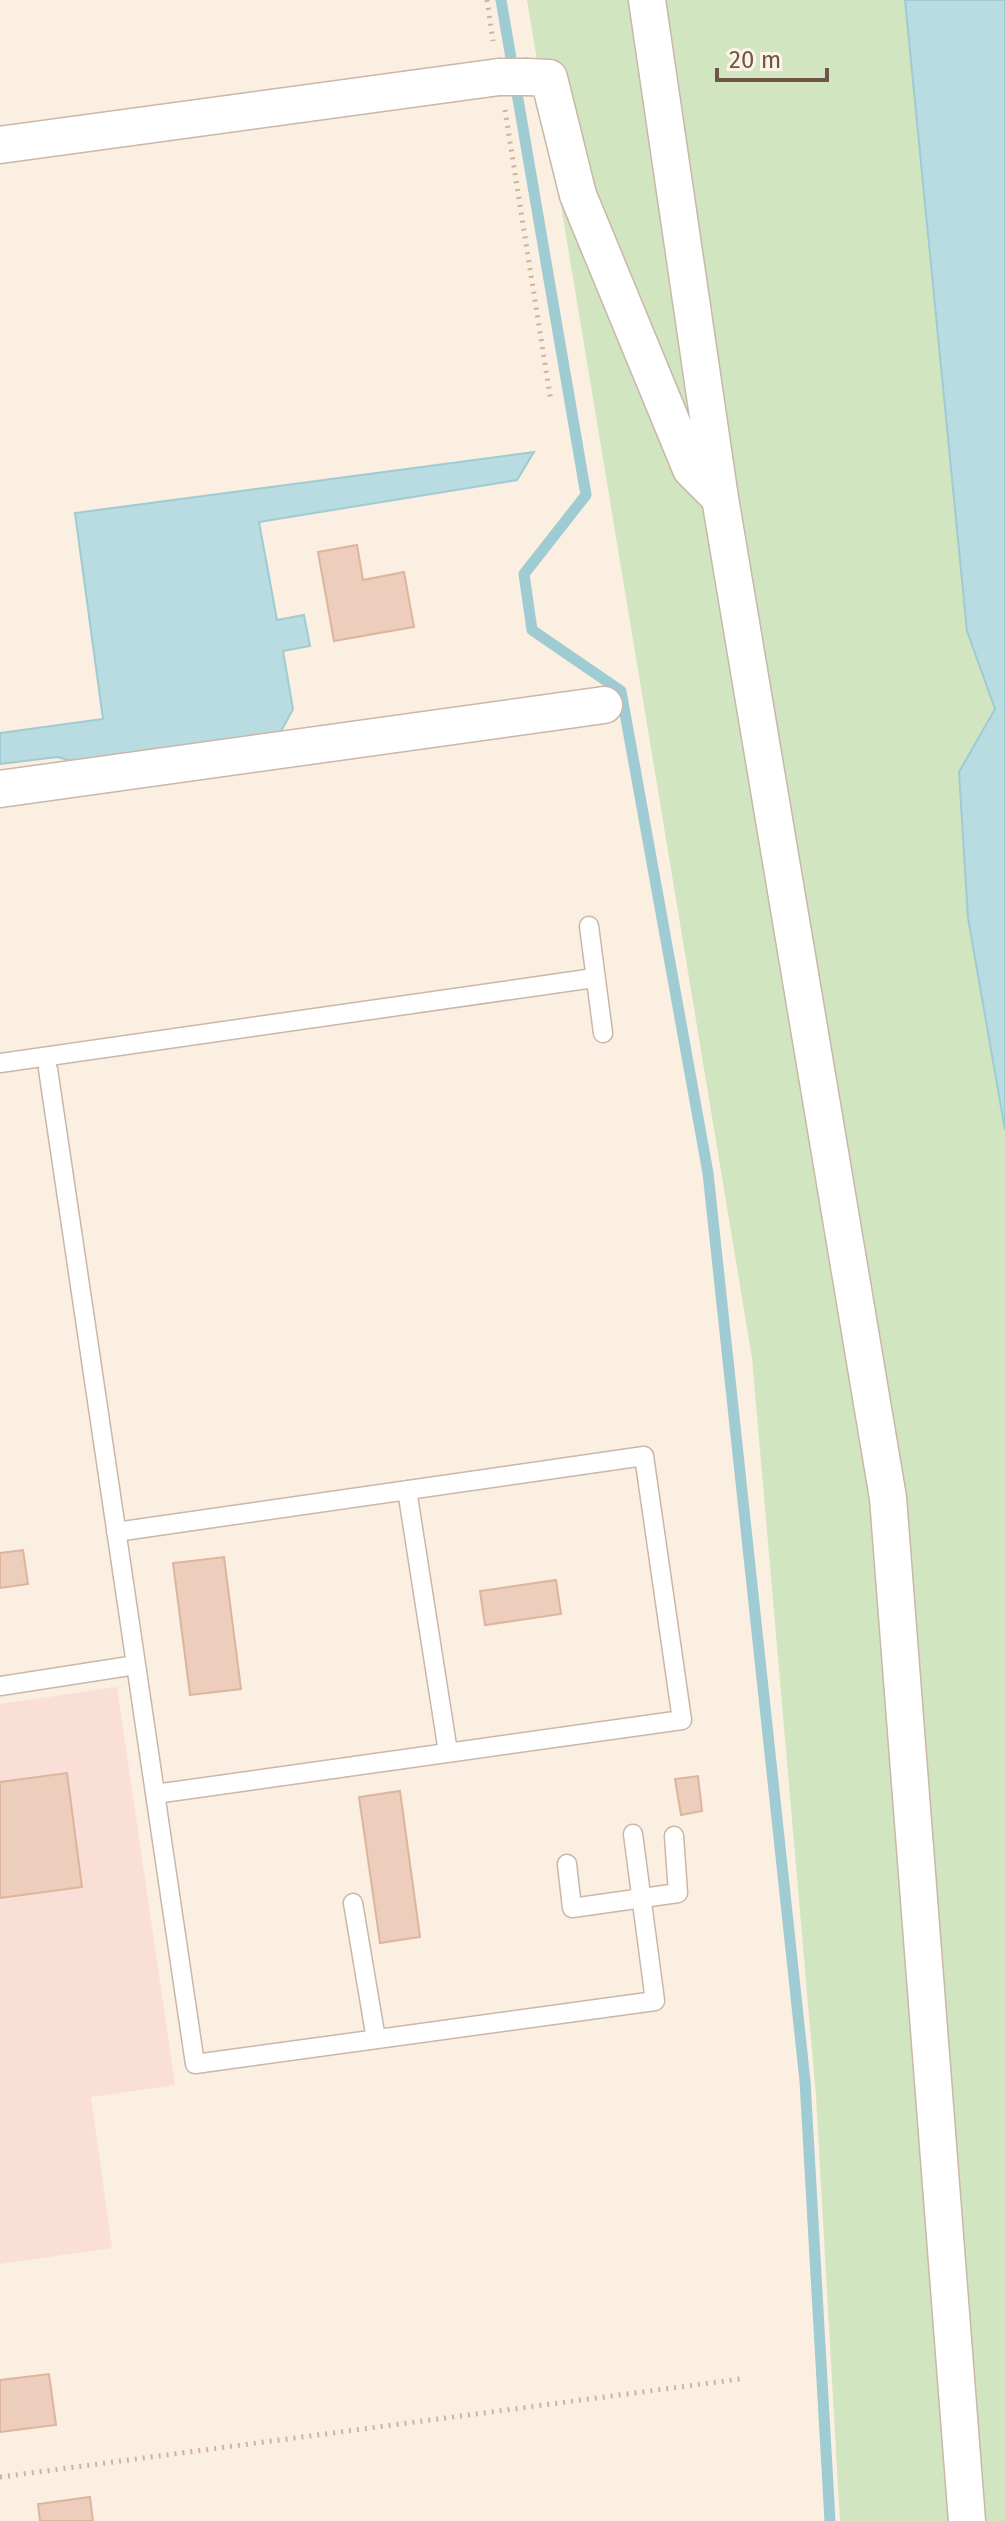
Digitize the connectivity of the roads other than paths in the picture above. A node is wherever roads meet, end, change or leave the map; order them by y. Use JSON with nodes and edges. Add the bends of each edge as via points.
{"nodes":[{"id":1,"x":647,"y":0,"type":"edge"},
{"id":2,"x":0,"y":145,"type":"edge"},
{"id":3,"x":720,"y":498,"type":"junction"},
{"id":4,"x":604,"y":705,"type":"dead end"},
{"id":5,"x":0,"y":789,"type":"edge"},
{"id":6,"x":589,"y":926,"type":"dead end"},
{"id":7,"x":594,"y":978,"type":"junction"},
{"id":8,"x":603,"y":1033,"type":"dead end"},
{"id":9,"x":0,"y":1063,"type":"edge"},
{"id":10,"x":48,"y":1069,"type":"dead end"},
{"id":11,"x":407,"y":1490,"type":"junction"},
{"id":12,"x":116,"y":1532,"type":"junction"},
{"id":13,"x":136,"y":1665,"type":"junction"},
{"id":14,"x":0,"y":1686,"type":"edge"},
{"id":15,"x":448,"y":1752,"type":"junction"},
{"id":16,"x":155,"y":1794,"type":"junction"},
{"id":17,"x":633,"y":1834,"type":"dead end"},
{"id":18,"x":674,"y":1836,"type":"dead end"},
{"id":19,"x":567,"y":1864,"type":"dead end"},
{"id":20,"x":641,"y":1898,"type":"junction"},
{"id":21,"x":353,"y":1903,"type":"dead end"},
{"id":22,"x":376,"y":2039,"type":"junction"},
{"id":23,"x":967,"y":2521,"type":"edge"}],
"edges":[{"from":1,"to":3,"type":"street"},
{"from":2,"to":3,"type":"street","via":[[506,77],[549,78],[578,195],[691,469]]},
{"from":3,"to":23,"type":"street","via":[[888,1498]]},
{"from":4,"to":5,"type":"street"},
{"from":6,"to":7,"type":"lane"},
{"from":7,"to":8,"type":"lane"},
{"from":7,"to":9,"type":"lane"},
{"from":10,"to":12,"type":"lane"},
{"from":11,"to":12,"type":"lane"},
{"from":11,"to":15,"type":"lane"},
{"from":11,"to":15,"type":"lane","via":[[644,1456],[682,1720]]},
{"from":12,"to":13,"type":"lane"},
{"from":13,"to":14,"type":"lane"},
{"from":13,"to":16,"type":"lane"},
{"from":15,"to":16,"type":"lane"},
{"from":16,"to":22,"type":"lane","via":[[195,2064]]},
{"from":17,"to":20,"type":"lane"},
{"from":18,"to":20,"type":"lane","via":[[678,1893]]},
{"from":19,"to":20,"type":"lane","via":[[572,1908]]},
{"from":20,"to":22,"type":"lane","via":[[655,2001]]},
{"from":21,"to":22,"type":"lane"}]}
